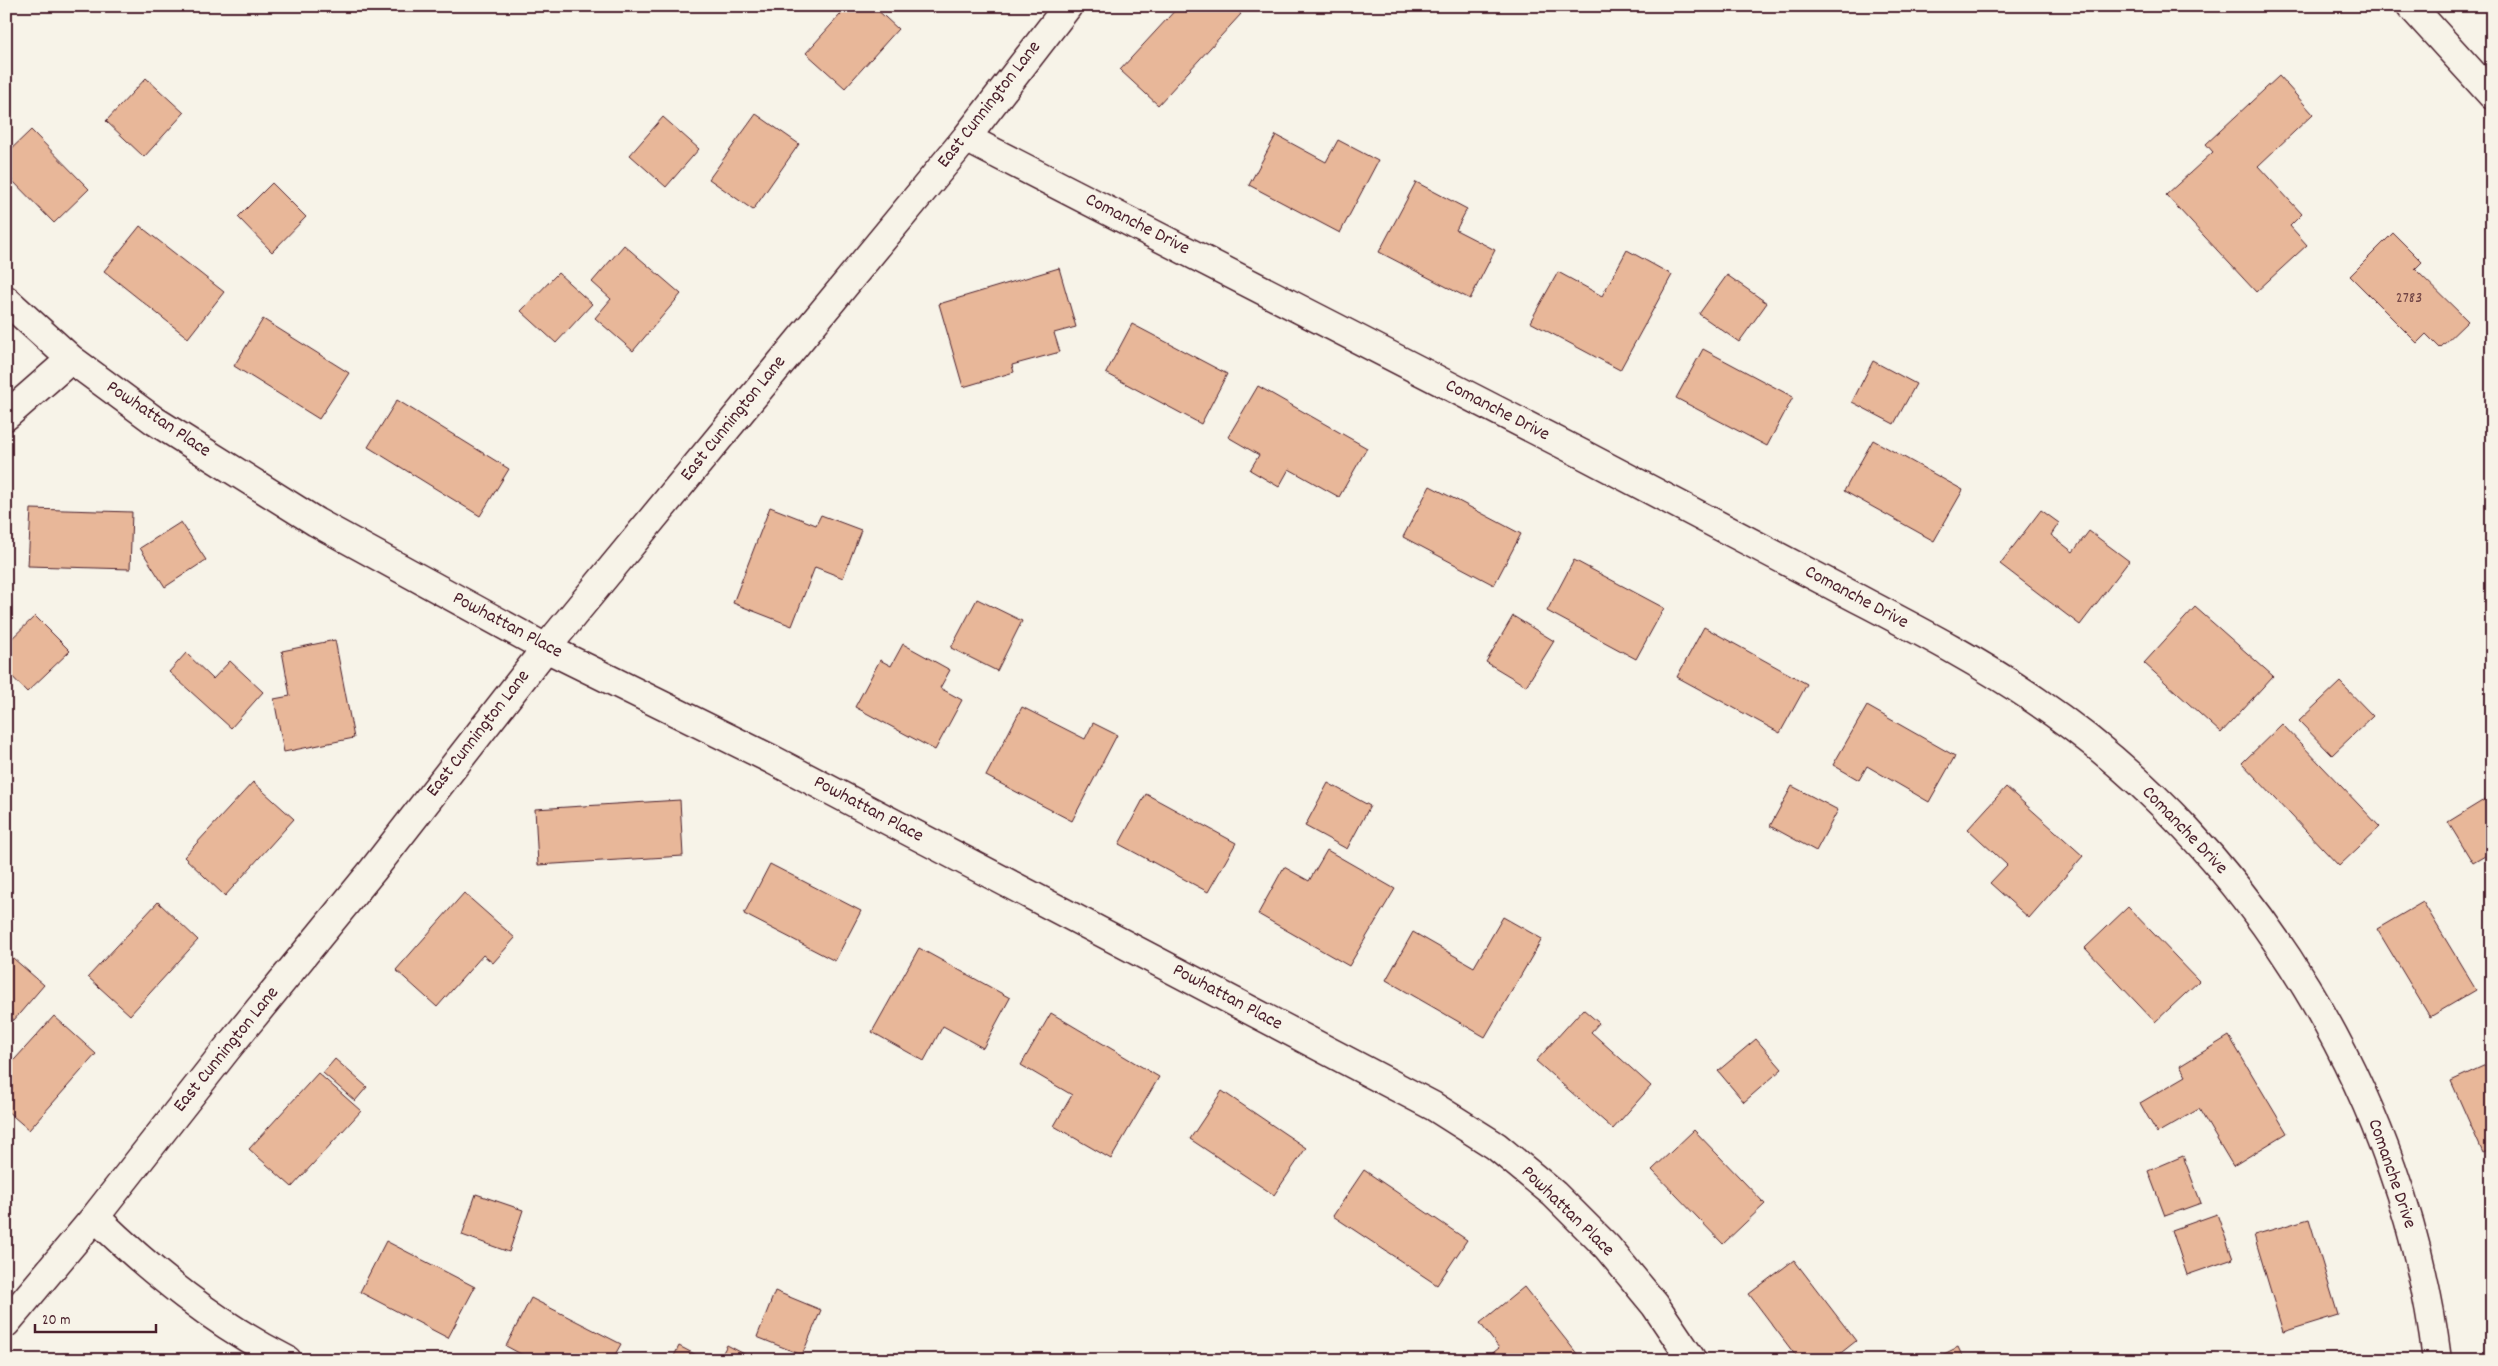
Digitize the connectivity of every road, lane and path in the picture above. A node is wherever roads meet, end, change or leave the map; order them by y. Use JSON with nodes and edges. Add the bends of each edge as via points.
{"nodes":[{"id":1,"x":1068,"y":6,"type":"edge"},
{"id":2,"x":2411,"y":6,"type":"edge"},
{"id":3,"x":2492,"y":95,"type":"edge"},
{"id":4,"x":966,"y":138,"type":"junction"},
{"id":5,"x":6,"y":300,"type":"edge"},
{"id":6,"x":71,"y":359,"type":"junction"},
{"id":7,"x":6,"y":416,"type":"edge"},
{"id":8,"x":546,"y":648,"type":"junction"},
{"id":9,"x":95,"y":1217,"type":"junction"},
{"id":10,"x":6,"y":1324,"type":"edge"},
{"id":11,"x":287,"y":1360,"type":"edge"},
{"id":12,"x":1692,"y":1360,"type":"edge"},
{"id":13,"x":2436,"y":1360,"type":"edge"}],
"edges":[{"from":1,"to":4,"type":"street","name":"East Cunnington Lane"},
{"from":2,"to":3,"type":"street"},
{"from":4,"to":8,"type":"street","name":"East Cunnington Lane"},
{"from":4,"to":13,"type":"street","name":"Comanche Drive","via":[[1965,655],[2038,701],[2106,753],[2170,812],[2227,876],[2292,963],[2336,1037],[2383,1141],[2410,1223],[2430,1307]]},
{"from":5,"to":6,"type":"street","name":"Powhattan Place"},
{"from":6,"to":7,"type":"street"},
{"from":6,"to":8,"type":"street","name":"Powhattan Place","via":[[155,421],[316,522]]},
{"from":8,"to":9,"type":"street","name":"East Cunnington Lane"},
{"from":8,"to":12,"type":"street","name":"Powhattan Place","via":[[771,759],[1433,1106],[1496,1146],[1554,1194],[1607,1247],[1656,1305]]},
{"from":9,"to":10,"type":"street","name":"East Cunnington Lane"},
{"from":9,"to":11,"type":"street","via":[[139,1260],[197,1306]]}]}
